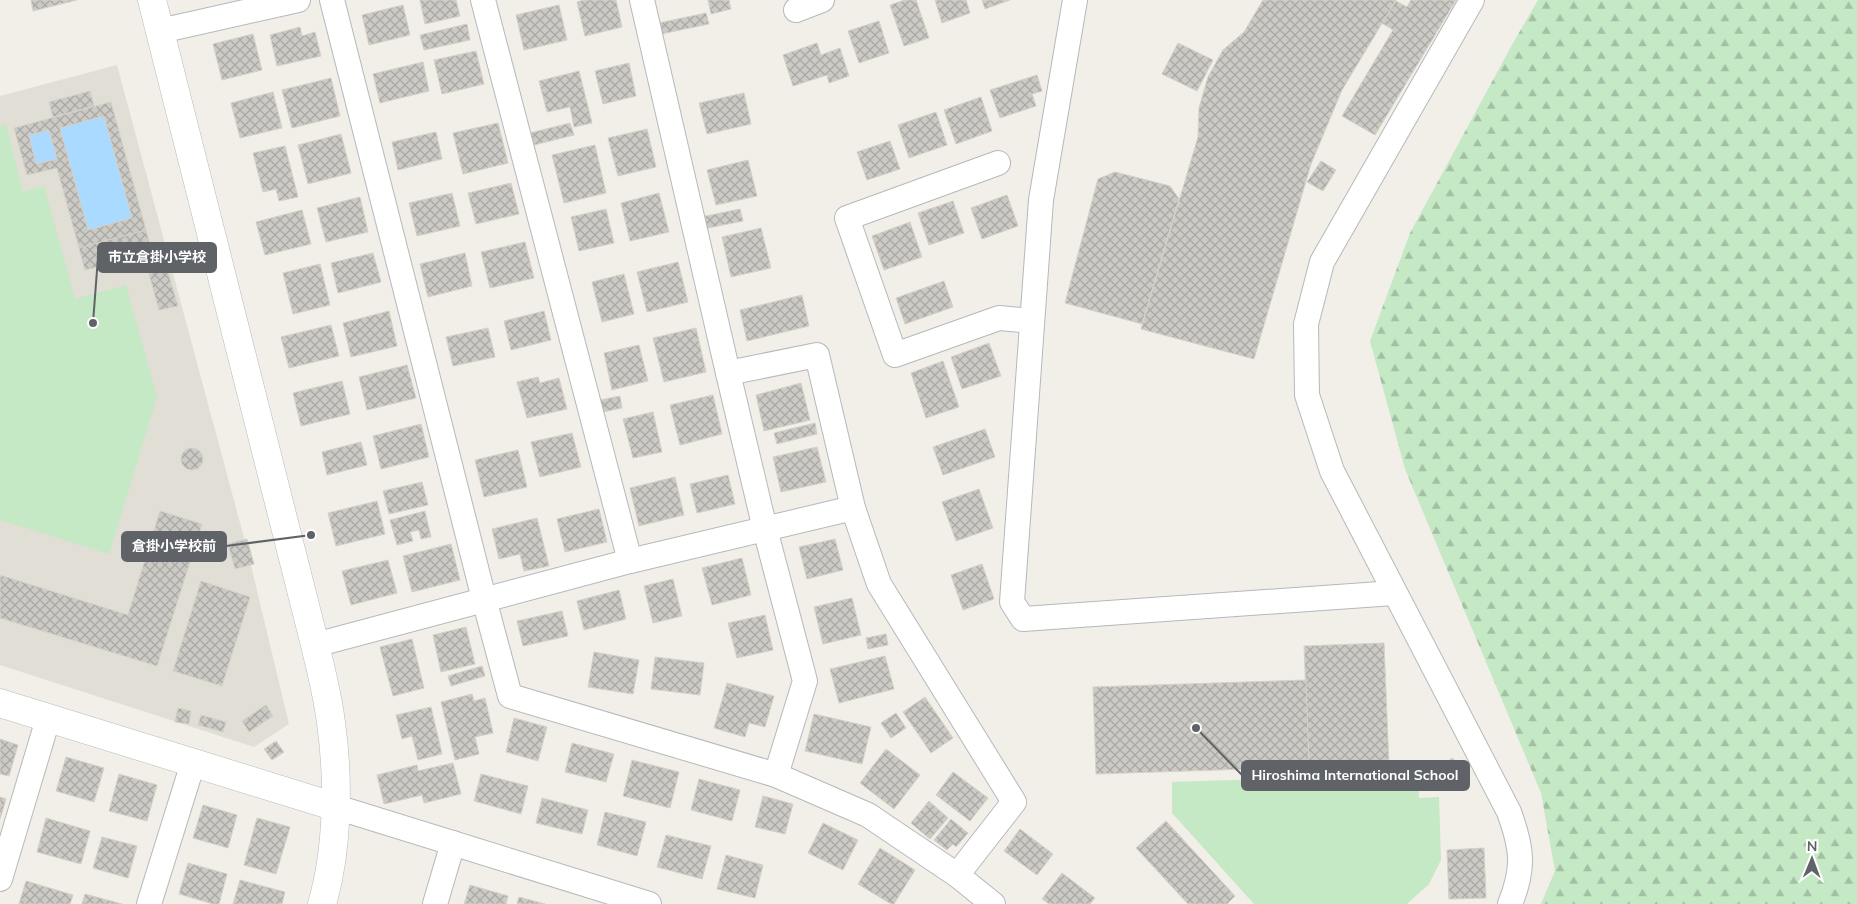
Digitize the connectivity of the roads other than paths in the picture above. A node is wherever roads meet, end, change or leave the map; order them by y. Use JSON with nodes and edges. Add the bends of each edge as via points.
{"nodes":[{"id":1,"x":152,"y":0,"type":"edge"},
{"id":2,"x":298,"y":0,"type":"edge"},
{"id":3,"x":332,"y":0,"type":"edge"},
{"id":4,"x":483,"y":0,"type":"edge"},
{"id":5,"x":642,"y":0,"type":"edge"},
{"id":6,"x":822,"y":0,"type":"edge"},
{"id":7,"x":1075,"y":0,"type":"edge"},
{"id":8,"x":1472,"y":0,"type":"edge"},
{"id":9,"x":796,"y":10,"type":"dead end"},
{"id":10,"x":160,"y":31,"type":"junction"},
{"id":11,"x":998,"y":163,"type":"dead end"},
{"id":12,"x":1032,"y":321,"type":"junction"},
{"id":13,"x":728,"y":373,"type":"junction"},
{"id":14,"x":853,"y":508,"type":"junction"},
{"id":15,"x":765,"y":529,"type":"junction"},
{"id":16,"x":630,"y":561,"type":"junction"},
{"id":17,"x":1394,"y":593,"type":"junction"},
{"id":18,"x":484,"y":599,"type":"junction"},
{"id":19,"x":315,"y":644,"type":"junction"},
{"id":20,"x":0,"y":704,"type":"edge"},
{"id":21,"x":48,"y":718,"type":"junction"},
{"id":22,"x":193,"y":763,"type":"junction"},
{"id":23,"x":776,"y":775,"type":"junction"},
{"id":24,"x":336,"y":807,"type":"junction"},
{"id":25,"x":453,"y":843,"type":"junction"},
{"id":26,"x":957,"y":875,"type":"junction"},
{"id":27,"x":0,"y":879,"type":"edge"},
{"id":28,"x":149,"y":904,"type":"edge"},
{"id":29,"x":322,"y":904,"type":"edge"},
{"id":30,"x":435,"y":904,"type":"edge"},
{"id":31,"x":649,"y":904,"type":"edge"},
{"id":32,"x":993,"y":904,"type":"edge"},
{"id":33,"x":1510,"y":904,"type":"edge"}],
"edges":[{"from":1,"to":10,"type":"street"},
{"from":2,"to":10,"type":"street"},
{"from":3,"to":18,"type":"street"},
{"from":4,"to":16,"type":"street"},
{"from":5,"to":13,"type":"street"},
{"from":6,"to":9,"type":"street"},
{"from":7,"to":12,"type":"street","via":[[1041,200]]},
{"from":8,"to":17,"type":"street","via":[[1322,262],[1306,324],[1307,396],[1332,471]]},
{"from":10,"to":19,"type":"street"},
{"from":11,"to":12,"type":"street","via":[[847,218],[894,355],[999,318]]},
{"from":12,"to":17,"type":"street","via":[[1012,602],[1023,619]]},
{"from":13,"to":14,"type":"street","via":[[817,355]]},
{"from":13,"to":15,"type":"street"},
{"from":14,"to":15,"type":"street"},
{"from":14,"to":26,"type":"street","via":[[879,584],[1014,802]]},
{"from":15,"to":16,"type":"street"},
{"from":15,"to":23,"type":"street","via":[[805,681]]},
{"from":16,"to":18,"type":"street"},
{"from":17,"to":33,"type":"street","via":[[1509,812],[1518,838],[1521,865]]},
{"from":18,"to":19,"type":"street"},
{"from":18,"to":23,"type":"street","via":[[510,696]]},
{"from":19,"to":24,"type":"street","via":[[331,723]]},
{"from":20,"to":21,"type":"street"},
{"from":21,"to":22,"type":"street"},
{"from":21,"to":27,"type":"street"},
{"from":22,"to":24,"type":"street"},
{"from":22,"to":28,"type":"street"},
{"from":23,"to":26,"type":"street","via":[[868,815]]},
{"from":24,"to":25,"type":"street"},
{"from":24,"to":29,"type":"street","via":[[328,885]]},
{"from":25,"to":30,"type":"street"},
{"from":25,"to":31,"type":"street"},
{"from":26,"to":32,"type":"street"}]}
